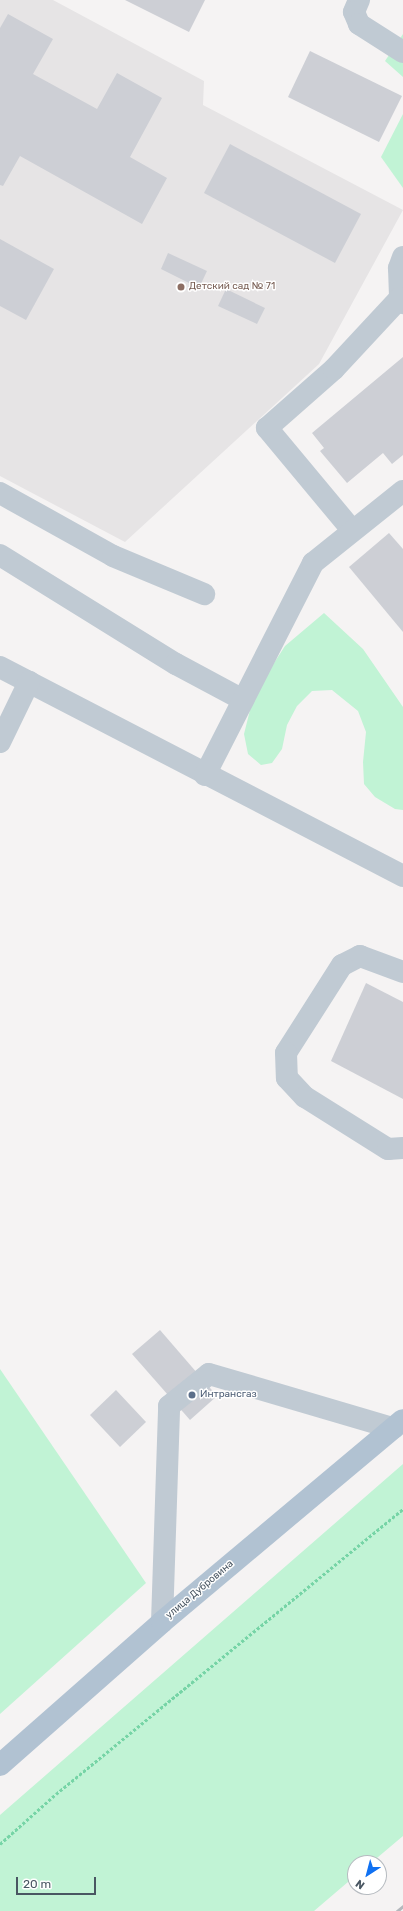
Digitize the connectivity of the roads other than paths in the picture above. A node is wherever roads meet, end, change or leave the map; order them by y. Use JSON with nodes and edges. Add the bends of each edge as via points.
{"nodes":[{"id":1,"x":359,"y":0,"type":"edge"},
{"id":2,"x":403,"y":52,"type":"edge"},
{"id":3,"x":403,"y":257,"type":"edge"},
{"id":4,"x":401,"y":300,"type":"edge"},
{"id":5,"x":403,"y":491,"type":"edge"},
{"id":6,"x":0,"y":493,"type":"edge"},
{"id":7,"x":352,"y":530,"type":"junction"},
{"id":8,"x":0,"y":555,"type":"edge"},
{"id":9,"x":204,"y":594,"type":"dead end"},
{"id":10,"x":0,"y":667,"type":"edge"},
{"id":11,"x":29,"y":682,"type":"junction"},
{"id":12,"x":243,"y":700,"type":"junction"},
{"id":13,"x":0,"y":742,"type":"edge"},
{"id":14,"x":205,"y":775,"type":"junction"},
{"id":15,"x":403,"y":876,"type":"edge"},
{"id":16,"x":403,"y":972,"type":"edge"},
{"id":17,"x":403,"y":1148,"type":"edge"},
{"id":18,"x":398,"y":1424,"type":"edge"},
{"id":19,"x":162,"y":1622,"type":"junction"},
{"id":20,"x":0,"y":1765,"type":"edge"}],
"edges":[{"from":1,"to":2,"type":"street","via":[[354,12],[359,24]]},
{"from":3,"to":4,"type":"street","via":[[399,268]]},
{"from":4,"to":7,"type":"street","via":[[334,370],[267,428]]},
{"from":5,"to":7,"type":"street"},
{"from":6,"to":9,"type":"street","via":[[113,556]]},
{"from":7,"to":12,"type":"street","via":[[313,563]]},
{"from":8,"to":12,"type":"street","via":[[176,664]]},
{"from":10,"to":11,"type":"street"},
{"from":11,"to":13,"type":"street"},
{"from":11,"to":14,"type":"street"},
{"from":12,"to":14,"type":"street"},
{"from":14,"to":15,"type":"street"},
{"from":16,"to":17,"type":"street","via":[[360,956],[342,965],[286,1053],[287,1078],[304,1097],[388,1149]]},
{"from":18,"to":19,"type":"main road","name":"улица Дубровина"},
{"from":18,"to":19,"type":"street","via":[[208,1374],[169,1406]]},
{"from":19,"to":20,"type":"main road","name":"улица Дубровина"}]}
